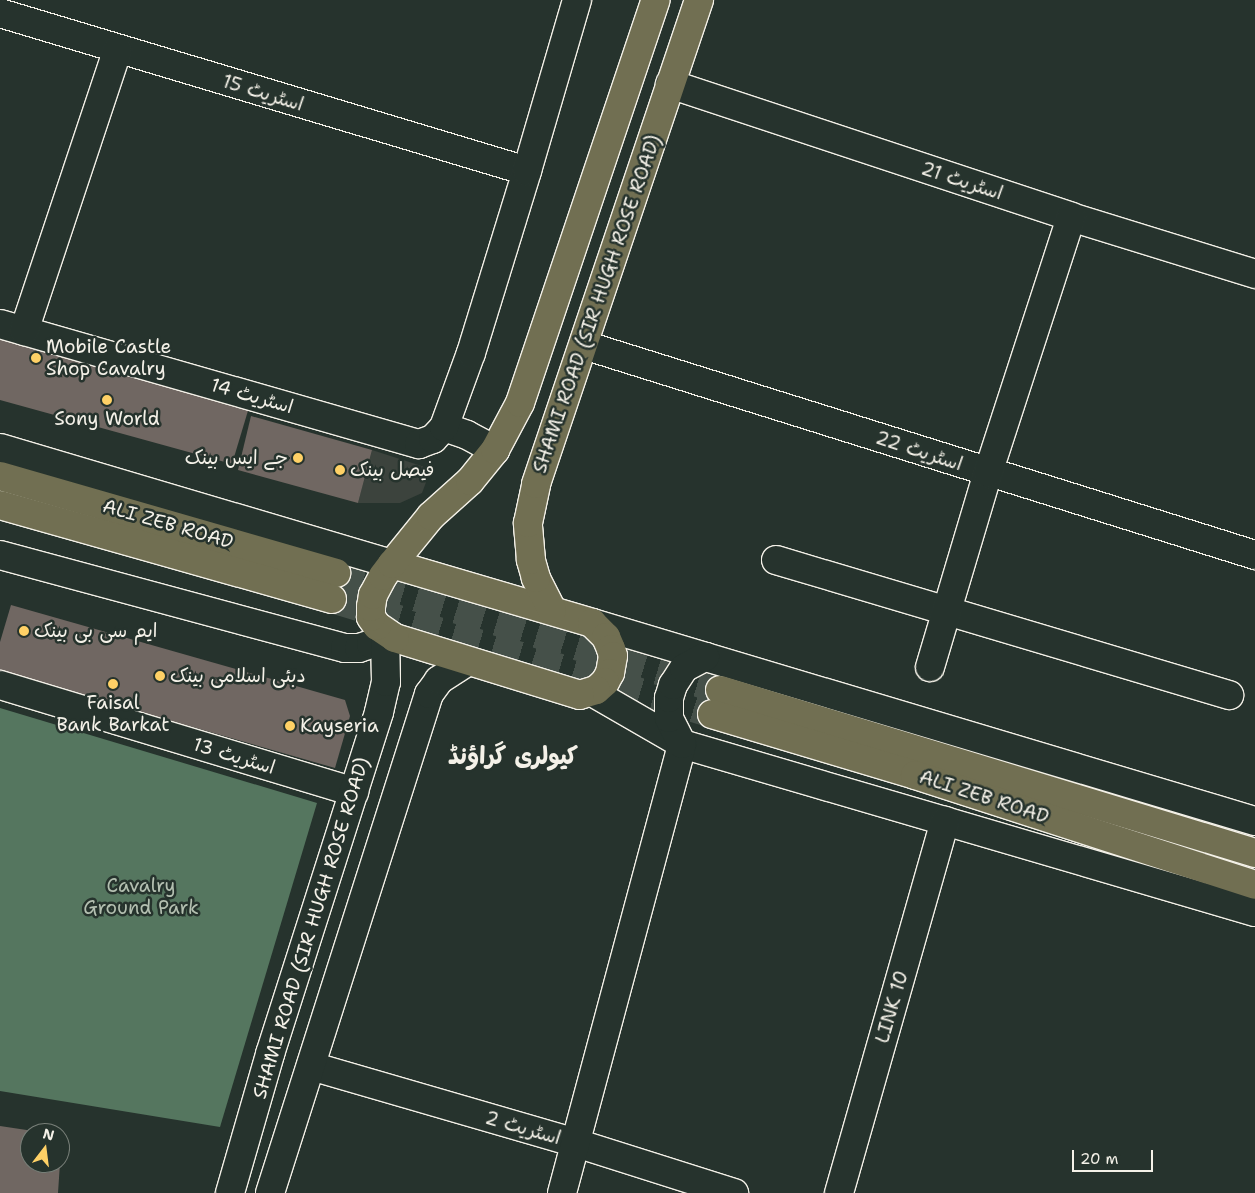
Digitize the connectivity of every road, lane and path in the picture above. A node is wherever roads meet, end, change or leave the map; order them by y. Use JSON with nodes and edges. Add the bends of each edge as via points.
{"nodes":[{"id":1,"x":576,"y":0,"type":"edge"},
{"id":2,"x":656,"y":0,"type":"edge"},
{"id":3,"x":699,"y":0,"type":"edge"},
{"id":4,"x":0,"y":13,"type":"edge"},
{"id":5,"x":118,"y":49,"type":"junction"},
{"id":6,"x":670,"y":84,"type":"junction"},
{"id":7,"x":527,"y":171,"type":"junction"},
{"id":8,"x":1070,"y":216,"type":"junction"},
{"id":9,"x":1255,"y":274,"type":"edge"},
{"id":10,"x":12,"y":328,"type":"edge"},
{"id":11,"x":584,"y":345,"type":"junction"},
{"id":12,"x":444,"y":427,"type":"junction"},
{"id":13,"x":0,"y":448,"type":"edge"},
{"id":14,"x":496,"y":450,"type":"junction"},
{"id":15,"x":988,"y":472,"type":"junction"},
{"id":16,"x":0,"y":476,"type":"edge"},
{"id":17,"x":0,"y":505,"type":"edge"},
{"id":18,"x":0,"y":555,"type":"edge"},
{"id":19,"x":1255,"y":556,"type":"edge"},
{"id":20,"x":776,"y":560,"type":"dead end"},
{"id":21,"x":392,"y":564,"type":"junction"},
{"id":22,"x":336,"y":573,"type":"tunnel mouth"},
{"id":23,"x":332,"y":599,"type":"tunnel mouth"},
{"id":24,"x":552,"y":610,"type":"junction"},
{"id":25,"x":946,"y":612,"type":"junction"},
{"id":26,"x":592,"y":623,"type":"junction"},
{"id":27,"x":385,"y":633,"type":"junction"},
{"id":28,"x":705,"y":657,"type":"junction"},
{"id":29,"x":468,"y":662,"type":"junction"},
{"id":30,"x":930,"y":667,"type":"dead end"},
{"id":31,"x":0,"y":685,"type":"edge"},
{"id":32,"x":592,"y":692,"type":"junction"},
{"id":33,"x":1229,"y":695,"type":"dead end"},
{"id":34,"x":682,"y":744,"type":"junction"},
{"id":35,"x":354,"y":792,"type":"junction"},
{"id":36,"x":945,"y":821,"type":"junction"},
{"id":37,"x":1255,"y":821,"type":"edge"},
{"id":38,"x":1255,"y":854,"type":"edge"},
{"id":39,"x":1255,"y":885,"type":"edge"},
{"id":40,"x":1255,"y":912,"type":"edge"},
{"id":41,"x":311,"y":1066,"type":"junction"},
{"id":42,"x":576,"y":1144,"type":"junction"},
{"id":43,"x":230,"y":1193,"type":"edge"},
{"id":44,"x":270,"y":1193,"type":"edge"},
{"id":45,"x":562,"y":1193,"type":"edge"},
{"id":46,"x":734,"y":1193,"type":"edge"},
{"id":47,"x":839,"y":1193,"type":"edge"}],
"edges":[{"from":1,"to":7,"type":"street"},
{"from":2,"to":14,"type":"main road","via":[[520,403]]},
{"from":3,"to":6,"type":"main road","name":"SHAMI ROAD (SIR HUGH ROSE ROAD)"},
{"from":4,"to":5,"type":"street","name":"اسٹریٹ 15"},
{"from":5,"to":7,"type":"street","name":"اسٹریٹ 15"},
{"from":5,"to":10,"type":"street"},
{"from":6,"to":8,"type":"street","name":"اسٹریٹ 21"},
{"from":6,"to":11,"type":"main road","name":"SHAMI ROAD (SIR HUGH ROSE ROAD)"},
{"from":7,"to":12,"type":"street","via":[[471,354]]},
{"from":8,"to":9,"type":"street","name":"اسٹریٹ 21"},
{"from":8,"to":15,"type":"street"},
{"from":10,"to":12,"type":"street","name":"اسٹریٹ 14","via":[[419,444],[433,439]]},
{"from":11,"to":15,"type":"street","name":"اسٹریٹ 22"},
{"from":11,"to":24,"type":"main road","name":"SHAMI ROAD (SIR HUGH ROSE ROAD)","via":[[536,484],[528,523],[531,560]]},
{"from":12,"to":14,"type":"street"},
{"from":13,"to":21,"type":"street"},
{"from":14,"to":21,"type":"main road","via":[[470,482],[431,516]]},
{"from":15,"to":19,"type":"street","name":"اسٹریٹ 22"},
{"from":15,"to":25,"type":"street"},
{"from":16,"to":22,"type":"main road","name":"ALI ZEB ROAD"},
{"from":17,"to":23,"type":"main road","name":"ALI ZEB ROAD"},
{"from":18,"to":27,"type":"street","via":[[345,648],[371,644]]},
{"from":20,"to":25,"type":"street"},
{"from":21,"to":24,"type":"main road"},
{"from":21,"to":27,"type":"main road","via":[[376,586],[371,607],[371,617]]},
{"from":24,"to":26,"type":"main road"},
{"from":25,"to":30,"type":"street"},
{"from":25,"to":33,"type":"street"},
{"from":26,"to":28,"type":"street"},
{"from":26,"to":32,"type":"main road","via":[[606,637],[613,656],[605,682]]},
{"from":27,"to":29,"type":"main road"},
{"from":27,"to":35,"type":"street","name":"SHAMI ROAD (SIR HUGH ROSE ROAD)","via":[[387,663],[383,695]]},
{"from":28,"to":34,"type":"street","via":[[684,668],[669,698],[669,718]]},
{"from":28,"to":37,"type":"street"},
{"from":29,"to":32,"type":"main road","via":[[580,695]]},
{"from":29,"to":41,"type":"street","via":[[439,680],[429,694]]},
{"from":31,"to":35,"type":"street","name":"اسٹریٹ 13"},
{"from":32,"to":34,"type":"street"},
{"from":34,"to":36,"type":"street"},
{"from":34,"to":42,"type":"street"},
{"from":35,"to":43,"type":"street","name":"SHAMI ROAD (SIR HUGH ROSE ROAD)","via":[[273,1044]]},
{"from":36,"to":40,"type":"street"},
{"from":36,"to":47,"type":"street","name":"LINK 10"},
{"from":38,"to":39,"type":"main road","name":"ALI ZEB ROAD","via":[[716,702],[915,775]]},
{"from":41,"to":42,"type":"street","name":"اسٹریٹ 2"},
{"from":41,"to":44,"type":"street"},
{"from":42,"to":45,"type":"street"},
{"from":42,"to":46,"type":"street","name":"اسٹریٹ 2"}]}
